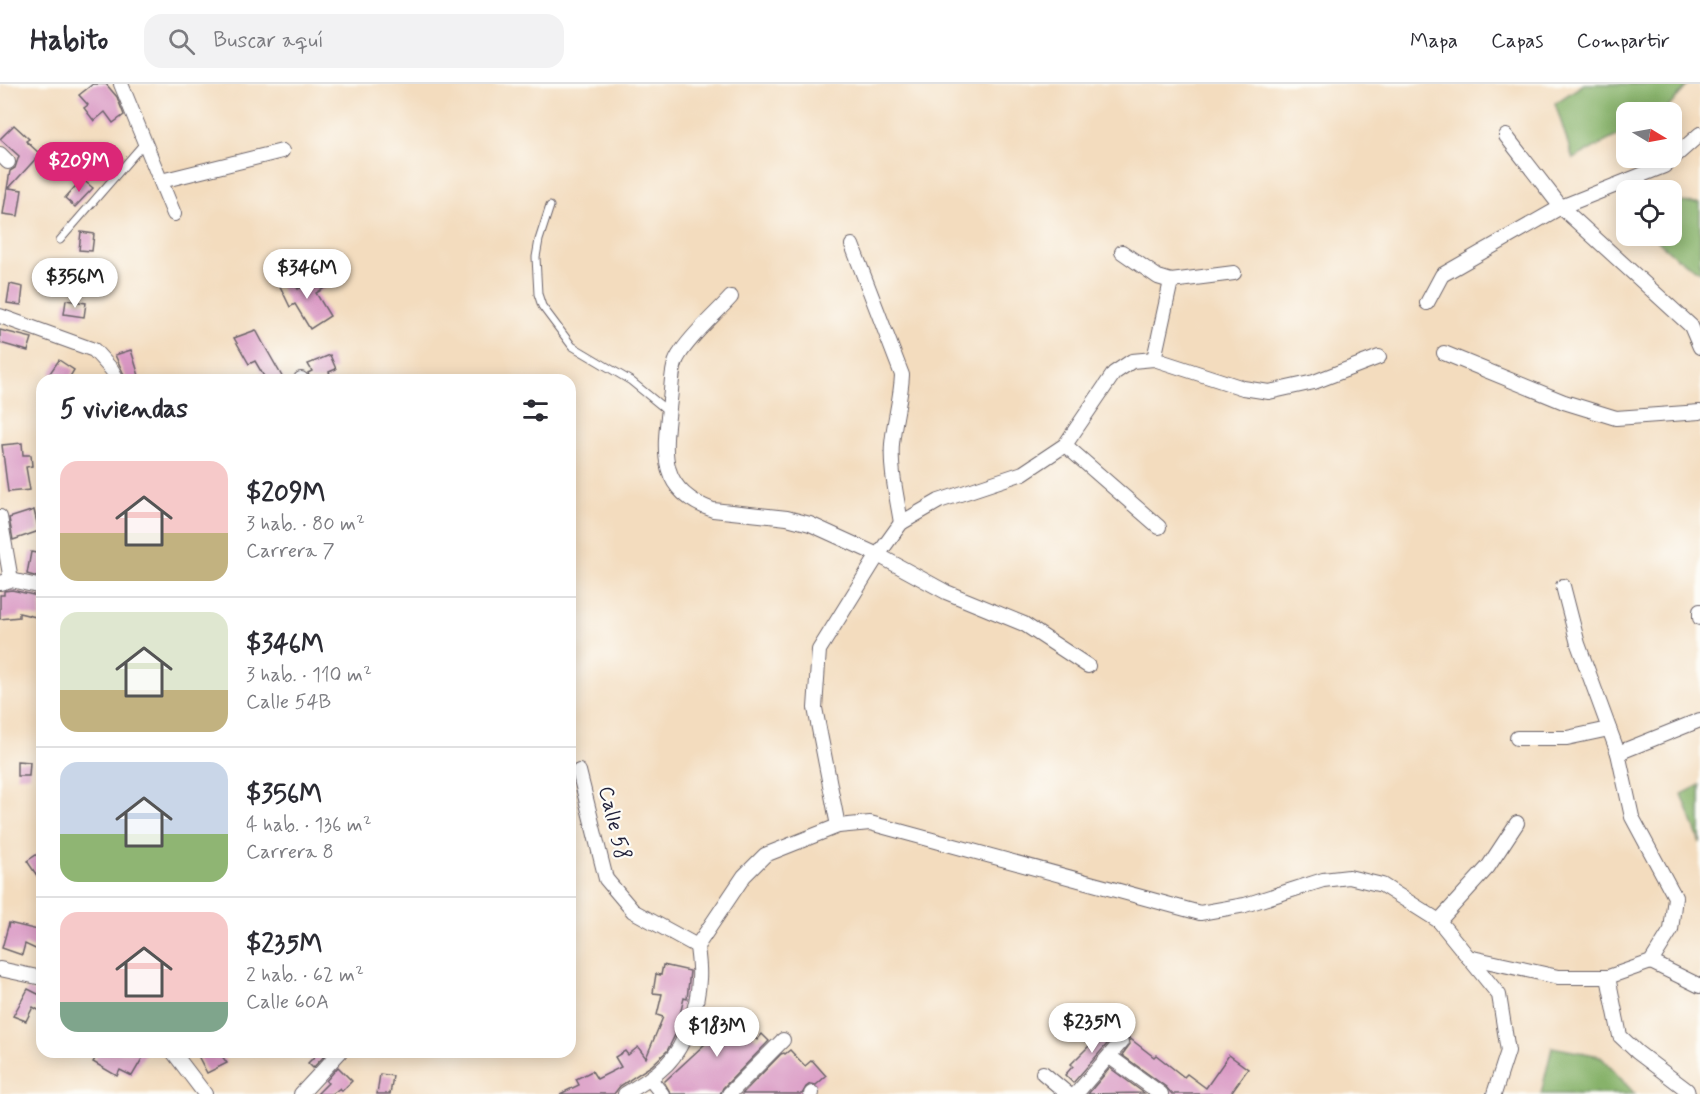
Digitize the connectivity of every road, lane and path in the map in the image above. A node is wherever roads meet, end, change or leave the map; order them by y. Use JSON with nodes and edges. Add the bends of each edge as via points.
{"nodes":[{"id":1,"x":121,"y":84,"type":"edge"},
{"id":2,"x":1700,"y":134,"type":"edge"},
{"id":3,"x":1506,"y":135,"type":"dead end"},
{"id":4,"x":145,"y":142,"type":"junction"},
{"id":5,"x":282,"y":151,"type":"dead end"},
{"id":6,"x":161,"y":181,"type":"junction"},
{"id":7,"x":550,"y":206,"type":"dead end"},
{"id":8,"x":1561,"y":207,"type":"junction"},
{"id":9,"x":174,"y":214,"type":"dead end"},
{"id":10,"x":60,"y":240,"type":"dead end"},
{"id":11,"x":852,"y":245,"type":"dead end"},
{"id":12,"x":1122,"y":252,"type":"dead end"},
{"id":13,"x":1234,"y":273,"type":"dead end"},
{"id":14,"x":1170,"y":280,"type":"junction"},
{"id":15,"x":731,"y":297,"type":"dead end"},
{"id":16,"x":1427,"y":303,"type":"dead end"},
{"id":17,"x":0,"y":316,"type":"edge"},
{"id":18,"x":1700,"y":347,"type":"edge"},
{"id":19,"x":1444,"y":353,"type":"dead end"},
{"id":20,"x":1380,"y":357,"type":"dead end"},
{"id":21,"x":1154,"y":359,"type":"junction"},
{"id":22,"x":114,"y":374,"type":"edge"},
{"id":23,"x":669,"y":412,"type":"junction"},
{"id":24,"x":1700,"y":412,"type":"edge"},
{"id":25,"x":1065,"y":445,"type":"junction"},
{"id":26,"x":0,"y":517,"type":"edge"},
{"id":27,"x":901,"y":523,"type":"junction"},
{"id":28,"x":1159,"y":527,"type":"dead end"},
{"id":29,"x":878,"y":555,"type":"junction"},
{"id":30,"x":5,"y":582,"type":"edge"},
{"id":31,"x":36,"y":586,"type":"edge"},
{"id":32,"x":1563,"y":586,"type":"dead end"},
{"id":33,"x":1700,"y":611,"type":"edge"},
{"id":34,"x":1700,"y":618,"type":"edge"},
{"id":35,"x":1088,"y":666,"type":"dead end"},
{"id":36,"x":1700,"y":720,"type":"edge"},
{"id":37,"x":1610,"y":729,"type":"junction"},
{"id":38,"x":1517,"y":738,"type":"dead end"},
{"id":39,"x":1618,"y":753,"type":"junction"},
{"id":40,"x":579,"y":771,"type":"dead end"},
{"id":41,"x":1517,"y":823,"type":"dead end"},
{"id":42,"x":838,"y":826,"type":"junction"},
{"id":43,"x":1439,"y":921,"type":"junction"},
{"id":44,"x":697,"y":946,"type":"junction"},
{"id":45,"x":1468,"y":957,"type":"junction"},
{"id":46,"x":1651,"y":962,"type":"junction"},
{"id":47,"x":0,"y":969,"type":"edge"},
{"id":48,"x":36,"y":975,"type":"edge"},
{"id":49,"x":1608,"y":977,"type":"junction"},
{"id":50,"x":1700,"y":986,"type":"edge"},
{"id":51,"x":783,"y":1040,"type":"dead end"},
{"id":52,"x":1121,"y":1042,"type":"dead end"},
{"id":53,"x":1110,"y":1057,"type":"junction"},
{"id":54,"x":178,"y":1058,"type":"edge"},
{"id":55,"x":334,"y":1058,"type":"edge"},
{"id":56,"x":1043,"y":1073,"type":"dead end"},
{"id":57,"x":650,"y":1079,"type":"junction"},
{"id":58,"x":205,"y":1094,"type":"edge"},
{"id":59,"x":301,"y":1094,"type":"edge"},
{"id":60,"x":625,"y":1094,"type":"edge"},
{"id":61,"x":662,"y":1094,"type":"edge"},
{"id":62,"x":729,"y":1094,"type":"edge"},
{"id":63,"x":1068,"y":1094,"type":"edge"},
{"id":64,"x":1076,"y":1094,"type":"edge"},
{"id":65,"x":1161,"y":1094,"type":"edge"},
{"id":66,"x":1494,"y":1094,"type":"edge"},
{"id":67,"x":1688,"y":1094,"type":"edge"}],
"edges":[{"from":1,"to":4,"type":"street"},
{"from":2,"to":8,"type":"street","via":[[1664,166]]},
{"from":3,"to":8,"type":"street"},
{"from":4,"to":6,"type":"street"},
{"from":4,"to":10,"type":"lane"},
{"from":5,"to":6,"type":"street"},
{"from":6,"to":9,"type":"street"},
{"from":7,"to":23,"type":"lane","via":[[536,257],[542,306],[572,346],[631,381]]},
{"from":8,"to":16,"type":"street","via":[[1442,275]]},
{"from":8,"to":18,"type":"street","via":[[1691,326]]},
{"from":11,"to":27,"type":"street","via":[[902,375],[891,466]]},
{"from":12,"to":14,"type":"street","via":[[1158,277]]},
{"from":13,"to":14,"type":"street"},
{"from":14,"to":21,"type":"street"},
{"from":15,"to":23,"type":"street","via":[[678,356]]},
{"from":17,"to":22,"type":"street","via":[[94,350]]},
{"from":19,"to":24,"type":"street","via":[[1564,402],[1616,418]]},
{"from":20,"to":21,"type":"street","via":[[1314,382],[1269,392],[1243,388]]},
{"from":21,"to":25,"type":"street","via":[[1132,361],[1114,373]]},
{"from":23,"to":29,"type":"street","via":[[664,446],[667,465],[679,491],[713,510],[810,524]]},
{"from":25,"to":27,"type":"street","via":[[1023,473],[939,501]]},
{"from":25,"to":28,"type":"street"},
{"from":26,"to":30,"type":"street"},
{"from":27,"to":29,"type":"street"},
{"from":29,"to":35,"type":"street","via":[[946,592],[1024,624]]},
{"from":29,"to":42,"type":"street","via":[[819,650],[815,708]]},
{"from":30,"to":31,"type":"street"},
{"from":32,"to":37,"type":"street","via":[[1578,644]]},
{"from":33,"to":34,"type":"street"},
{"from":36,"to":39,"type":"street"},
{"from":37,"to":38,"type":"street","via":[[1567,738]]},
{"from":37,"to":39,"type":"street"},
{"from":39,"to":46,"type":"street","via":[[1632,817],[1675,897],[1671,930]]},
{"from":40,"to":44,"type":"street","name":"Calle 58","via":[[606,879],[633,911]]},
{"from":41,"to":43,"type":"street","via":[[1488,867]]},
{"from":42,"to":43,"type":"street","via":[[870,823],[1200,913],[1245,905],[1323,880],[1349,878],[1382,885]]},
{"from":42,"to":44,"type":"street","via":[[765,855],[744,876]]},
{"from":43,"to":45,"type":"street"},
{"from":44,"to":57,"type":"street","via":[[700,978],[685,1035],[669,1062]]},
{"from":45,"to":49,"type":"street","via":[[1558,977]]},
{"from":45,"to":66,"type":"street","via":[[1499,995],[1508,1051]]},
{"from":46,"to":49,"type":"street"},
{"from":46,"to":50,"type":"street"},
{"from":47,"to":48,"type":"street"},
{"from":49,"to":67,"type":"street","via":[[1620,1036]]},
{"from":51,"to":62,"type":"street"},
{"from":52,"to":53,"type":"street"},
{"from":53,"to":64,"type":"street"},
{"from":53,"to":65,"type":"street"},
{"from":54,"to":58,"type":"street"},
{"from":55,"to":59,"type":"street"},
{"from":56,"to":63,"type":"street"},
{"from":57,"to":60,"type":"street"},
{"from":57,"to":61,"type":"street"}]}
